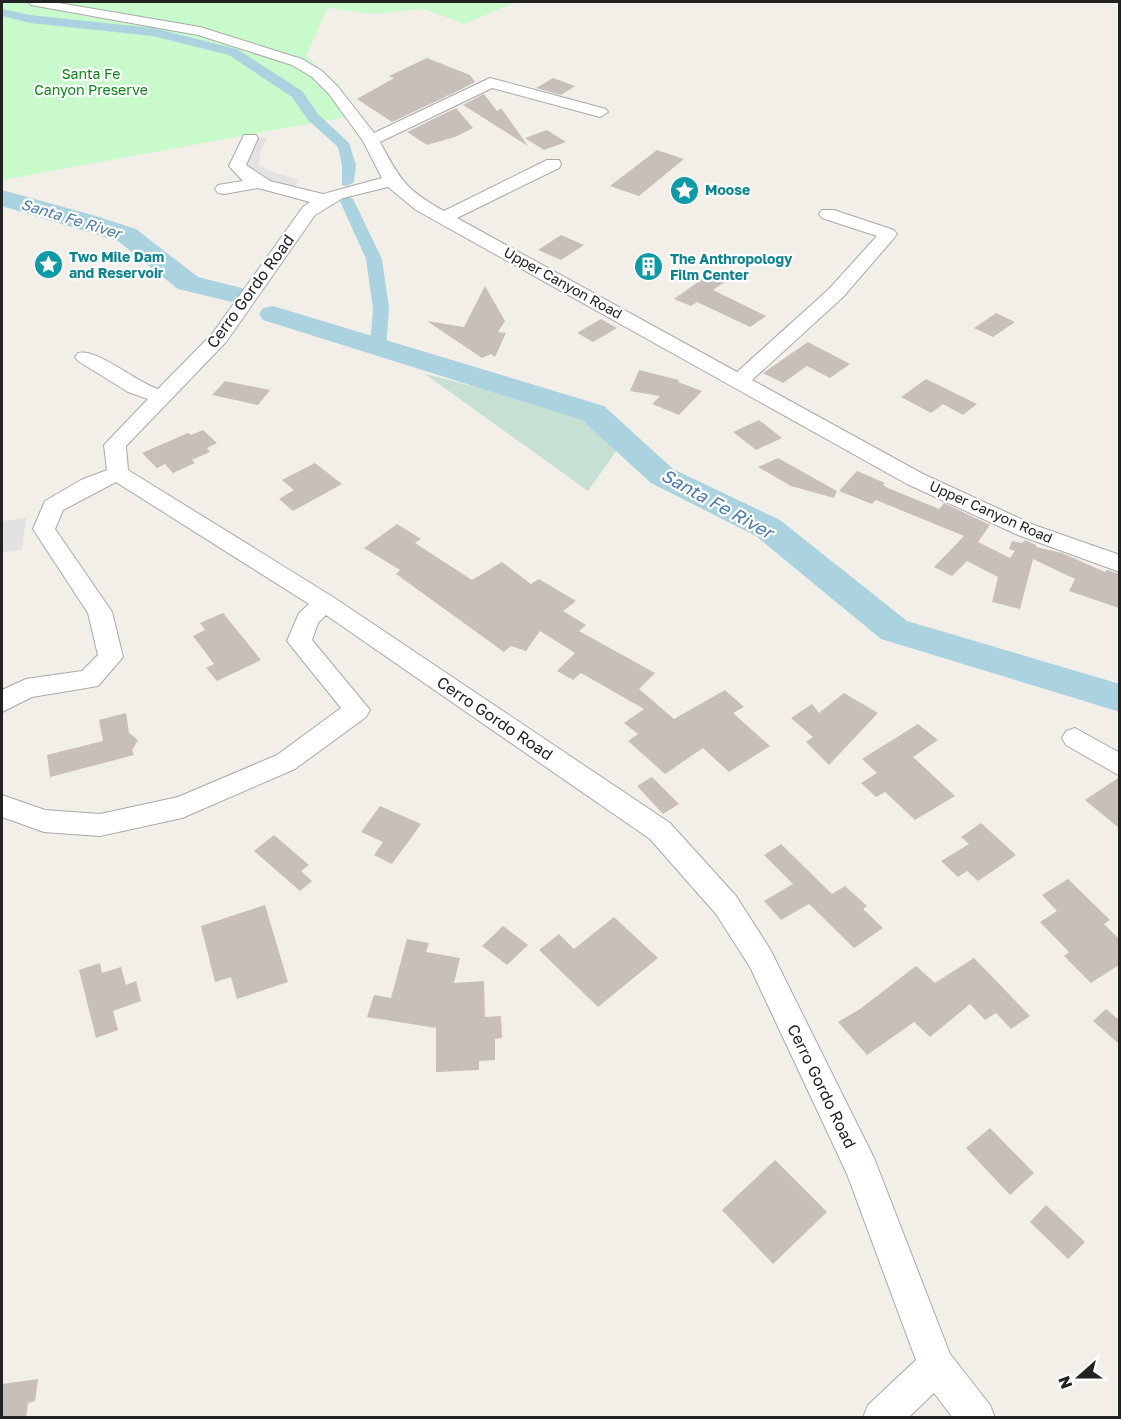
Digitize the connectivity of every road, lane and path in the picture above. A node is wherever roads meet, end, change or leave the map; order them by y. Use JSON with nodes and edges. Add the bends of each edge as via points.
{"nodes":[{"id":1,"x":36,"y":2,"type":"edge"},
{"id":2,"x":600,"y":112,"type":"dead end"},
{"id":3,"x":250,"y":138,"type":"dead end"},
{"id":4,"x":371,"y":140,"type":"junction"},
{"id":5,"x":553,"y":164,"type":"dead end"},
{"id":6,"x":392,"y":181,"type":"junction"},
{"id":7,"x":260,"y":183,"type":"junction"},
{"id":8,"x":224,"y":189,"type":"dead end"},
{"id":9,"x":326,"y":198,"type":"junction"},
{"id":10,"x":828,"y":214,"type":"dead end"},
{"id":11,"x":444,"y":218,"type":"junction"},
{"id":12,"x":85,"y":357,"type":"dead end"},
{"id":13,"x":740,"y":380,"type":"junction"},
{"id":14,"x":161,"y":396,"type":"junction"},
{"id":15,"x":118,"y":473,"type":"junction"},
{"id":16,"x":1119,"y":564,"type":"edge"},
{"id":17,"x":325,"y":603,"type":"junction"},
{"id":18,"x":2,"y":702,"type":"edge"},
{"id":19,"x":1075,"y":738,"type":"dead end"},
{"id":20,"x":1119,"y":766,"type":"edge"},
{"id":21,"x":2,"y":806,"type":"edge"},
{"id":22,"x":936,"y":1366,"type":"junction"},
{"id":23,"x":880,"y":1418,"type":"edge"},
{"id":24,"x":977,"y":1418,"type":"edge"}],
"edges":[{"from":1,"to":4,"type":"street","name":"Upper Canyon Road","via":[[200,31],[297,62],[334,91]]},
{"from":2,"to":4,"type":"street","via":[[490,83]]},
{"from":3,"to":7,"type":"street","via":[[237,166],[243,175]]},
{"from":4,"to":6,"type":"street","name":"Upper Canyon Road"},
{"from":5,"to":11,"type":"street"},
{"from":6,"to":9,"type":"street"},
{"from":6,"to":11,"type":"street","name":"Upper Canyon Road","via":[[411,199]]},
{"from":7,"to":8,"type":"street"},
{"from":7,"to":9,"type":"street"},
{"from":9,"to":14,"type":"street","name":"Cerro Gordo Road","via":[[303,219],[219,339]]},
{"from":10,"to":13,"type":"street","via":[[888,234],[836,293]]},
{"from":11,"to":13,"type":"street","name":"Upper Canyon Road"},
{"from":12,"to":14,"type":"street","via":[[135,388]]},
{"from":13,"to":16,"type":"street","name":"Upper Canyon Road","via":[[915,479],[1026,530]]},
{"from":14,"to":15,"type":"street","name":"Cerro Gordo Road","via":[[115,445]]},
{"from":15,"to":17,"type":"street","name":"Cerro Gordo Road"},
{"from":15,"to":18,"type":"street","via":[[53,506],[44,529],[100,612],[111,657],[89,679],[26,688]]},
{"from":17,"to":21,"type":"street","via":[[307,619],[298,641],[357,710],[286,762],[182,807],[100,825],[44,821]]},
{"from":17,"to":22,"type":"street","name":"Cerro Gordo Road","via":[[660,831],[726,905],[760,958],[862,1169]]},
{"from":19,"to":20,"type":"street"},
{"from":22,"to":23,"type":"street"},
{"from":22,"to":24,"type":"street","name":"Cerro Gordo Road"}]}
